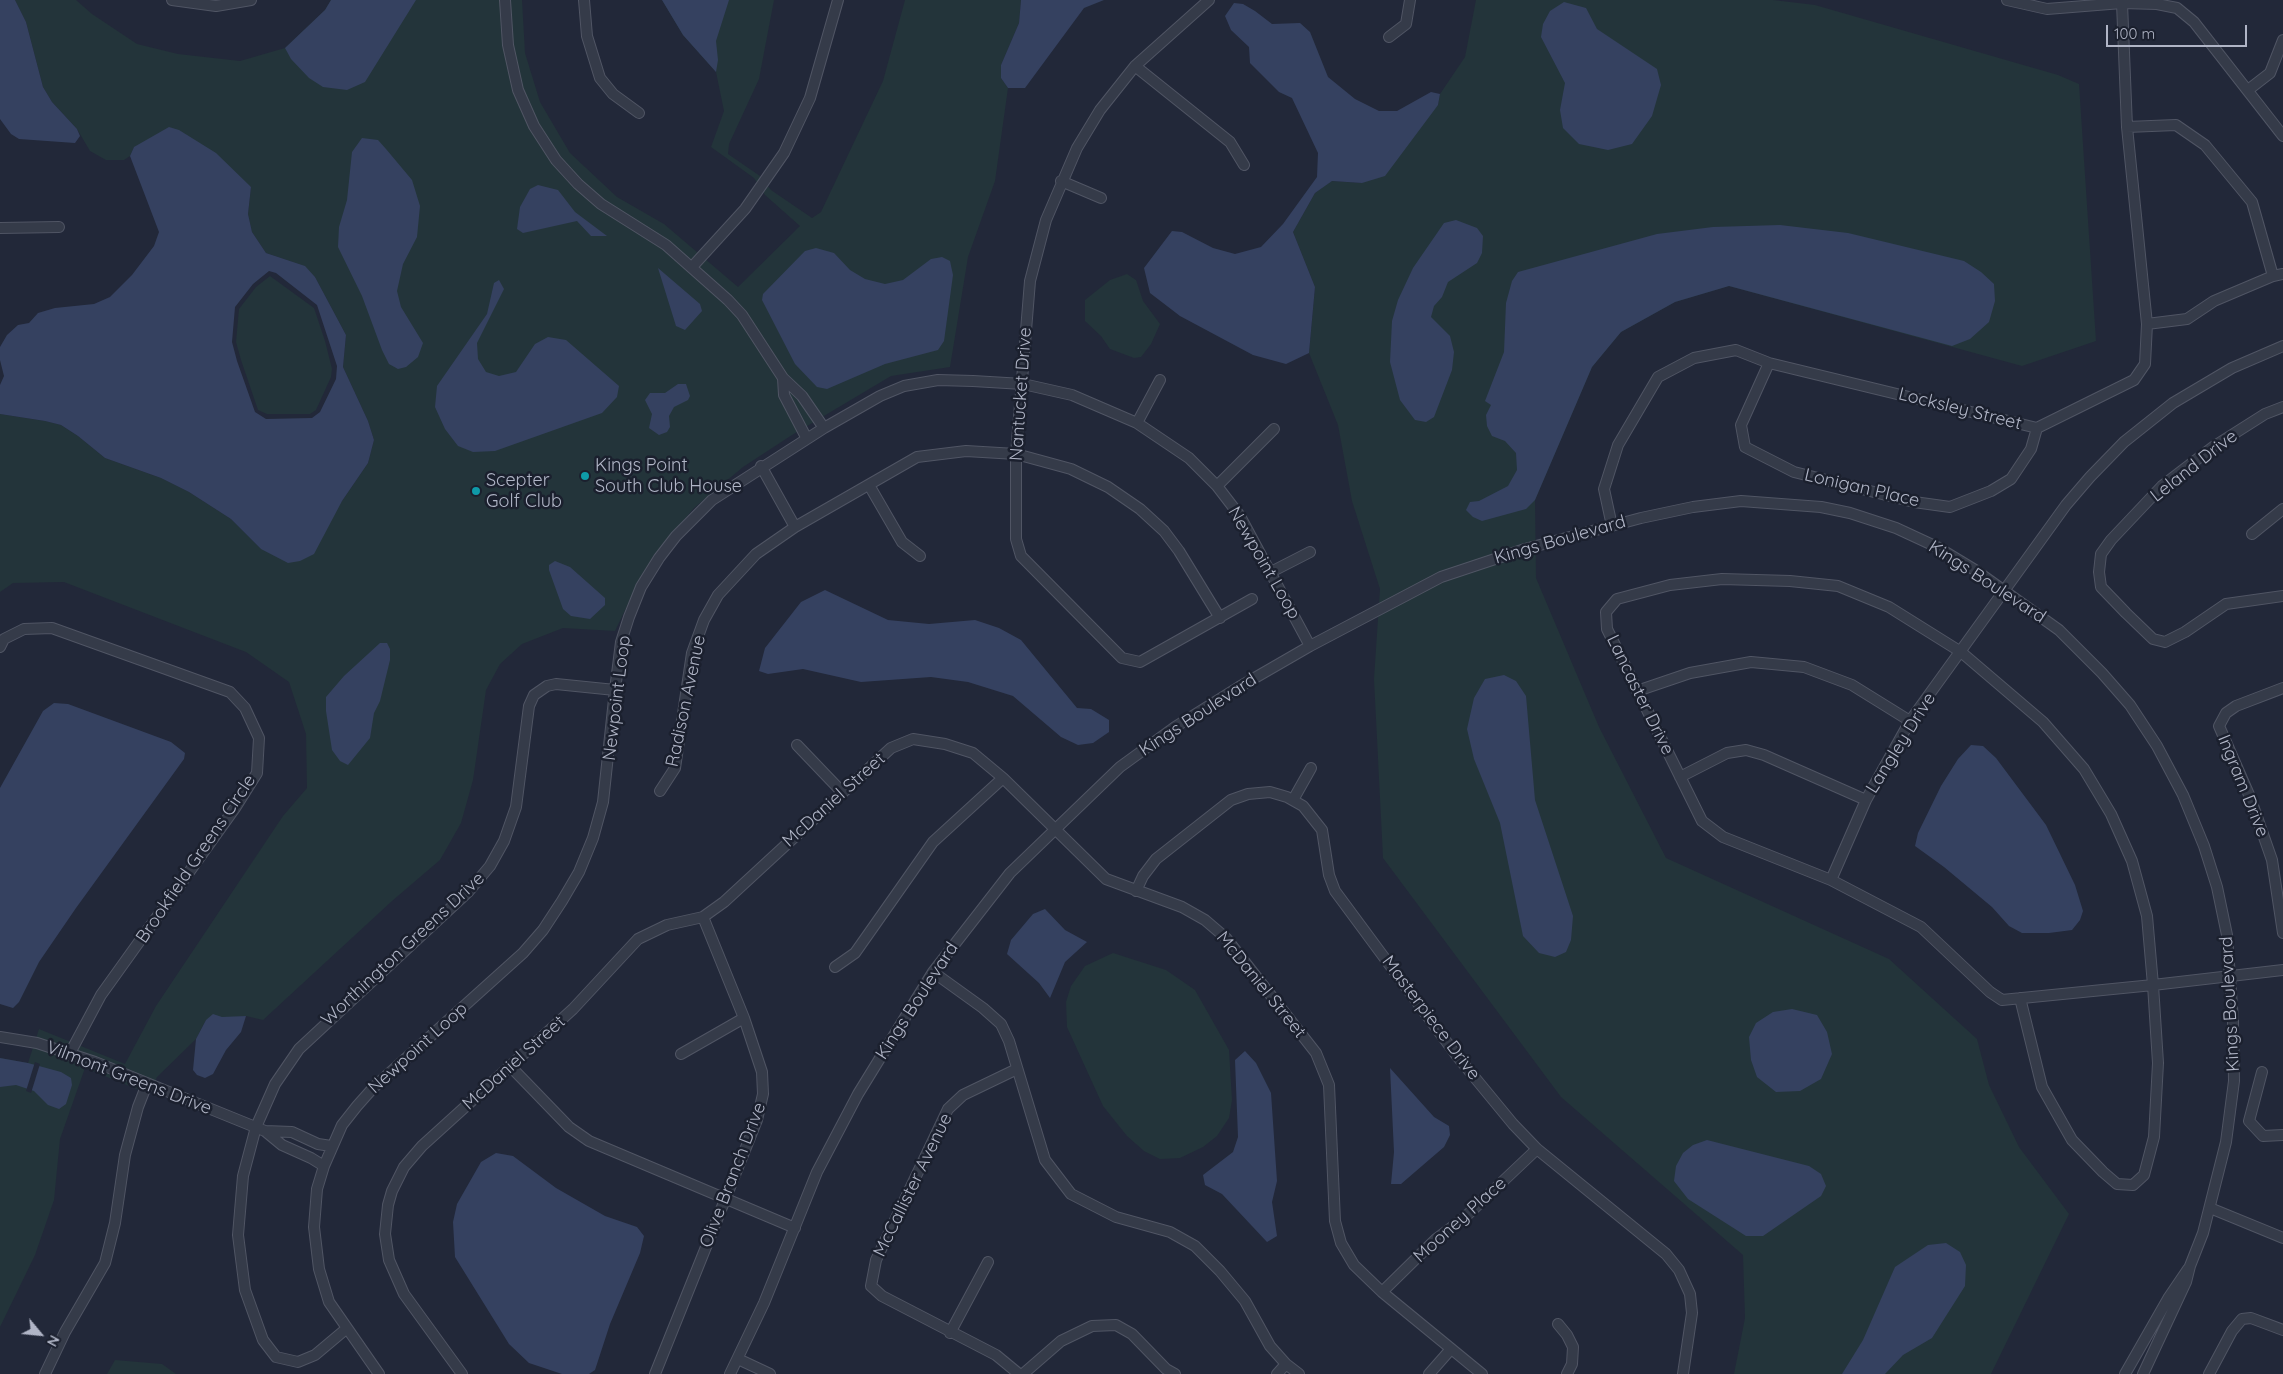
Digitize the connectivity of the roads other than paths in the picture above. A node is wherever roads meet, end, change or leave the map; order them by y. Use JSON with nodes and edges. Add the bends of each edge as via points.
{"nodes":[{"id":1,"x":172,"y":0,"type":"edge"},
{"id":2,"x":251,"y":0,"type":"edge"},
{"id":3,"x":505,"y":0,"type":"edge"},
{"id":4,"x":584,"y":0,"type":"edge"},
{"id":5,"x":838,"y":0,"type":"edge"},
{"id":6,"x":1209,"y":0,"type":"edge"},
{"id":7,"x":1410,"y":0,"type":"edge"},
{"id":8,"x":2011,"y":1,"type":"edge"},
{"id":9,"x":2122,"y":3,"type":"junction"},
{"id":10,"x":1390,"y":37,"type":"dead end"},
{"id":11,"x":2283,"y":40,"type":"edge"},
{"id":12,"x":1135,"y":66,"type":"junction"},
{"id":13,"x":2248,"y":90,"type":"junction"},
{"id":14,"x":639,"y":113,"type":"dead end"},
{"id":15,"x":2128,"y":127,"type":"junction"},
{"id":16,"x":2283,"y":136,"type":"edge"},
{"id":17,"x":1244,"y":166,"type":"dead end"},
{"id":18,"x":1061,"y":181,"type":"junction"},
{"id":19,"x":1101,"y":198,"type":"dead end"},
{"id":20,"x":59,"y":227,"type":"dead end"},
{"id":21,"x":0,"y":228,"type":"edge"},
{"id":22,"x":692,"y":267,"type":"junction"},
{"id":23,"x":2278,"y":275,"type":"edge"},
{"id":24,"x":2147,"y":324,"type":"junction"},
{"id":25,"x":2283,"y":346,"type":"edge"},
{"id":26,"x":1769,"y":363,"type":"junction"},
{"id":27,"x":783,"y":378,"type":"junction"},
{"id":28,"x":1160,"y":380,"type":"dead end"},
{"id":29,"x":1022,"y":384,"type":"junction"},
{"id":30,"x":2283,"y":407,"type":"edge"},
{"id":31,"x":1138,"y":423,"type":"junction"},
{"id":32,"x":824,"y":428,"type":"junction"},
{"id":33,"x":2037,"y":428,"type":"junction"},
{"id":34,"x":1274,"y":429,"type":"dead end"},
{"id":35,"x":807,"y":439,"type":"junction"},
{"id":36,"x":1016,"y":454,"type":"junction"},
{"id":37,"x":761,"y":466,"type":"junction"},
{"id":38,"x":869,"y":485,"type":"junction"},
{"id":39,"x":1217,"y":486,"type":"junction"},
{"id":40,"x":2283,"y":509,"type":"edge"},
{"id":41,"x":1612,"y":526,"type":"junction"},
{"id":42,"x":795,"y":527,"type":"junction"},
{"id":43,"x":2252,"y":534,"type":"dead end"},
{"id":44,"x":1310,"y":552,"type":"dead end"},
{"id":45,"x":920,"y":556,"type":"dead end"},
{"id":46,"x":1271,"y":572,"type":"junction"},
{"id":47,"x":2006,"y":591,"type":"junction"},
{"id":48,"x":2283,"y":596,"type":"edge"},
{"id":49,"x":1252,"y":599,"type":"dead end"},
{"id":50,"x":1220,"y":618,"type":"junction"},
{"id":51,"x":1310,"y":646,"type":"junction"},
{"id":52,"x":0,"y":647,"type":"edge"},
{"id":53,"x":1961,"y":652,"type":"junction"},
{"id":54,"x":2283,"y":688,"type":"edge"},
{"id":55,"x":614,"y":690,"type":"junction"},
{"id":56,"x":1637,"y":692,"type":"junction"},
{"id":57,"x":1910,"y":721,"type":"junction"},
{"id":58,"x":797,"y":745,"type":"dead end"},
{"id":59,"x":1311,"y":768,"type":"dead end"},
{"id":60,"x":1680,"y":777,"type":"junction"},
{"id":61,"x":1003,"y":778,"type":"junction"},
{"id":62,"x":660,"y":792,"type":"dead end"},
{"id":63,"x":842,"y":792,"type":"junction"},
{"id":64,"x":1293,"y":800,"type":"junction"},
{"id":65,"x":1866,"y":800,"type":"junction"},
{"id":66,"x":1054,"y":829,"type":"junction"},
{"id":67,"x":1831,"y":880,"type":"junction"},
{"id":68,"x":1136,"y":891,"type":"junction"},
{"id":69,"x":703,"y":917,"type":"junction"},
{"id":70,"x":2283,"y":933,"type":"edge"},
{"id":71,"x":835,"y":967,"type":"dead end"},
{"id":72,"x":2283,"y":970,"type":"edge"},
{"id":73,"x":933,"y":972,"type":"junction"},
{"id":74,"x":2231,"y":975,"type":"junction"},
{"id":75,"x":2153,"y":985,"type":"junction"},
{"id":76,"x":2020,"y":998,"type":"junction"},
{"id":77,"x":744,"y":1018,"type":"junction"},
{"id":78,"x":0,"y":1038,"type":"edge"},
{"id":79,"x":681,"y":1054,"type":"dead end"},
{"id":80,"x":69,"y":1055,"type":"junction"},
{"id":81,"x":512,"y":1067,"type":"junction"},
{"id":82,"x":1017,"y":1069,"type":"junction"},
{"id":83,"x":2262,"y":1072,"type":"dead end"},
{"id":84,"x":148,"y":1084,"type":"junction"},
{"id":85,"x":260,"y":1129,"type":"junction"},
{"id":86,"x":2283,"y":1135,"type":"edge"},
{"id":87,"x":331,"y":1146,"type":"junction"},
{"id":88,"x":1537,"y":1149,"type":"junction"},
{"id":89,"x":324,"y":1166,"type":"junction"},
{"id":90,"x":725,"y":1198,"type":"junction"},
{"id":91,"x":2210,"y":1208,"type":"junction"},
{"id":92,"x":795,"y":1228,"type":"junction"},
{"id":93,"x":2283,"y":1238,"type":"edge"},
{"id":94,"x":988,"y":1262,"type":"dead end"},
{"id":95,"x":2190,"y":1266,"type":"junction"},
{"id":96,"x":1382,"y":1292,"type":"junction"},
{"id":97,"x":1558,"y":1324,"type":"dead end"},
{"id":98,"x":346,"y":1329,"type":"junction"},
{"id":99,"x":2283,"y":1330,"type":"edge"},
{"id":100,"x":950,"y":1333,"type":"junction"},
{"id":101,"x":1451,"y":1348,"type":"junction"},
{"id":102,"x":738,"y":1359,"type":"junction"},
{"id":103,"x":1286,"y":1364,"type":"junction"},
{"id":104,"x":2129,"y":1373,"type":"edge"},
{"id":105,"x":45,"y":1374,"type":"edge"},
{"id":106,"x":379,"y":1374,"type":"edge"},
{"id":107,"x":462,"y":1374,"type":"edge"},
{"id":108,"x":655,"y":1374,"type":"edge"},
{"id":109,"x":730,"y":1374,"type":"edge"},
{"id":110,"x":770,"y":1374,"type":"edge"},
{"id":111,"x":1019,"y":1374,"type":"edge"},
{"id":112,"x":1023,"y":1374,"type":"edge"},
{"id":113,"x":1176,"y":1374,"type":"edge"},
{"id":114,"x":1277,"y":1374,"type":"edge"},
{"id":115,"x":1299,"y":1374,"type":"edge"},
{"id":116,"x":1429,"y":1374,"type":"edge"},
{"id":117,"x":1482,"y":1374,"type":"edge"},
{"id":118,"x":1567,"y":1374,"type":"edge"},
{"id":119,"x":1683,"y":1374,"type":"edge"},
{"id":120,"x":2143,"y":1374,"type":"edge"},
{"id":121,"x":2209,"y":1374,"type":"edge"}],
"edges":[{"from":1,"to":2,"type":"street","via":[[216,6]]},
{"from":3,"to":22,"type":"street","via":[[506,37],[514,74],[530,117],[548,148],[567,173],[601,204],[659,240]]},
{"from":4,"to":14,"type":"street","via":[[586,36],[600,78],[613,94]]},
{"from":5,"to":22,"type":"street","via":[[810,98],[784,153],[745,209]]},
{"from":6,"to":12,"type":"street","name":"Nantucket Drive"},
{"from":7,"to":10,"type":"street","via":[[1406,24]]},
{"from":8,"to":9,"type":"street","via":[[2047,9]]},
{"from":9,"to":13,"type":"street","via":[[2176,8],[2194,22]]},
{"from":9,"to":15,"type":"street","name":"Locksley Street"},
{"from":11,"to":13,"type":"street","via":[[2270,73]]},
{"from":12,"to":17,"type":"street","via":[[1230,142]]},
{"from":12,"to":18,"type":"street","name":"Nantucket Drive","via":[[1100,110]]},
{"from":13,"to":16,"type":"street"},
{"from":15,"to":23,"type":"street","via":[[2176,125],[2205,145],[2252,202]]},
{"from":15,"to":24,"type":"street","name":"Locksley Street"},
{"from":18,"to":19,"type":"street"},
{"from":18,"to":29,"type":"street","name":"Nantucket Drive","via":[[1046,220],[1030,281]]},
{"from":20,"to":21,"type":"street"},
{"from":22,"to":27,"type":"street","via":[[742,315]]},
{"from":23,"to":24,"type":"street","via":[[2214,301],[2187,319]]},
{"from":24,"to":33,"type":"street","name":"Locksley Street","via":[[2145,364],[2134,380]]},
{"from":25,"to":47,"type":"street","name":"Langley Drive","via":[[2206,383],[2124,442],[2066,505]]},
{"from":26,"to":33,"type":"street","name":"Locksley Street"},
{"from":26,"to":33,"type":"street","name":"Lonigan Place","via":[[1741,425],[1745,447],[1794,472],[1914,502],[1950,506],[1991,491],[2011,479],[2031,449]]},
{"from":26,"to":41,"type":"street","name":"Locksley Street","via":[[1736,350],[1694,358],[1658,376],[1618,445],[1604,489]]},
{"from":27,"to":32,"type":"street","via":[[802,396]]},
{"from":27,"to":35,"type":"street","via":[[784,395]]},
{"from":28,"to":31,"type":"street"},
{"from":29,"to":31,"type":"street","name":"Newpoint Loop","via":[[1072,395]]},
{"from":29,"to":32,"type":"street","name":"Newpoint Loop","via":[[938,380],[904,386]]},
{"from":29,"to":36,"type":"street","name":"Nantucket Drive"},
{"from":30,"to":48,"type":"street","name":"Leland Drive","via":[[2265,414],[2213,447],[2162,486],[2111,540],[2101,554],[2099,572],[2101,587],[2126,614],[2152,639],[2165,642],[2226,604]]},
{"from":31,"to":39,"type":"street","name":"Newpoint Loop","via":[[1189,458]]},
{"from":32,"to":35,"type":"street","name":"Newpoint Loop"},
{"from":34,"to":39,"type":"street"},
{"from":35,"to":37,"type":"street","name":"Newpoint Loop"},
{"from":36,"to":38,"type":"street","name":"Radison Avenue","via":[[966,451],[917,457]]},
{"from":36,"to":50,"type":"street","name":"Radison Avenue","via":[[1071,469],[1108,487],[1140,509],[1179,550]]},
{"from":36,"to":50,"type":"street","name":"Nantucket Drive","via":[[1016,539],[1021,556],[1122,658],[1140,662]]},
{"from":37,"to":42,"type":"street"},
{"from":37,"to":55,"type":"street","name":"Newpoint Loop","via":[[712,500],[659,558],[641,587],[629,616],[621,642]]},
{"from":38,"to":42,"type":"street","name":"Radison Avenue"},
{"from":38,"to":45,"type":"street","via":[[902,542]]},
{"from":39,"to":46,"type":"street","name":"Newpoint Loop","via":[[1240,516]]},
{"from":40,"to":43,"type":"street"},
{"from":41,"to":47,"type":"street","name":"Kings Boulevard","via":[[1693,507],[1741,501],[1821,507],[1896,528],[1938,547]]},
{"from":41,"to":51,"type":"street","name":"Kings Boulevard","via":[[1525,549],[1440,577]]},
{"from":42,"to":62,"type":"street","name":"Radison Avenue","via":[[756,554],[718,595],[704,620],[692,653],[675,768]]},
{"from":44,"to":46,"type":"street"},
{"from":46,"to":51,"type":"street","name":"Newpoint Loop"},
{"from":47,"to":53,"type":"street","name":"Langley Drive"},
{"from":47,"to":74,"type":"street","name":"Kings Boulevard","via":[[2059,630],[2102,673],[2130,706],[2157,746],[2183,795],[2207,854],[2227,935]]},
{"from":49,"to":50,"type":"street","name":"Nantucket Drive"},
{"from":51,"to":66,"type":"street","name":"Kings Boulevard","via":[[1174,727],[1120,767]]},
{"from":52,"to":80,"type":"street","name":"Brookfield Greens Circle","via":[[4,639],[24,629],[52,628],[230,692],[245,708],[259,738],[257,773],[101,996]]},
{"from":53,"to":56,"type":"street","name":"Lancaster Drive","via":[[1889,607],[1838,586],[1722,579],[1670,585],[1617,599],[1606,612],[1607,629]]},
{"from":53,"to":57,"type":"street","name":"Langley Drive"},
{"from":53,"to":75,"type":"street","name":"Lancaster Drive","via":[[2043,722],[2084,769],[2111,814],[2132,861],[2147,916]]},
{"from":54,"to":70,"type":"street","name":"Ingram Drive","via":[[2236,706],[2226,713],[2219,726],[2250,797],[2272,860]]},
{"from":55,"to":85,"type":"street","name":"Worthington Greens Drive","via":[[556,684],[534,695],[529,706],[516,807],[504,842],[490,866],[469,891],[305,1042],[275,1084]]},
{"from":55,"to":87,"type":"street","name":"Newpoint Loop","via":[[603,802],[593,838],[562,901],[523,953],[373,1088],[342,1125]]},
{"from":56,"to":57,"type":"street","via":[[1690,673],[1751,662],[1795,666],[1852,686]]},
{"from":56,"to":60,"type":"street","name":"Lancaster Drive"},
{"from":57,"to":65,"type":"street","name":"Langley Drive"},
{"from":58,"to":63,"type":"street"},
{"from":59,"to":64,"type":"street"},
{"from":60,"to":65,"type":"street","via":[[1727,754],[1746,750]]},
{"from":60,"to":67,"type":"street","name":"Lancaster Drive","via":[[1702,821],[1723,836]]},
{"from":61,"to":63,"type":"street","name":"McDaniel Street","via":[[973,753],[945,744],[913,740],[891,748]]},
{"from":61,"to":66,"type":"street","name":"McDaniel Street"},
{"from":61,"to":71,"type":"street","via":[[933,842],[855,953]]},
{"from":63,"to":69,"type":"street","name":"McDaniel Street","via":[[724,902]]},
{"from":64,"to":68,"type":"street","name":"Masterpiece Drive","via":[[1261,792],[1231,800],[1159,855]]},
{"from":64,"to":88,"type":"street","name":"Masterpiece Drive","via":[[1310,812],[1322,830],[1329,875],[1340,899],[1457,1056]]},
{"from":65,"to":67,"type":"street","name":"Langley Drive"},
{"from":66,"to":68,"type":"street","name":"McDaniel Street","via":[[1106,879]]},
{"from":66,"to":73,"type":"street","name":"Kings Boulevard","via":[[1010,872]]},
{"from":67,"to":76,"type":"street","name":"Lancaster Drive","via":[[1921,927],[2002,1000]]},
{"from":68,"to":96,"type":"street","name":"McDaniel Street","via":[[1182,907],[1216,928],[1316,1053],[1329,1085],[1337,1228],[1354,1265]]},
{"from":69,"to":77,"type":"street","name":"Olive Branch Drive"},
{"from":69,"to":81,"type":"street","name":"McDaniel Street","via":[[667,925],[638,939],[573,1009]]},
{"from":72,"to":74,"type":"street"},
{"from":73,"to":82,"type":"street","via":[[1001,1024]]},
{"from":73,"to":92,"type":"street","name":"Kings Boulevard","via":[[858,1094],[817,1172]]},
{"from":74,"to":75,"type":"street"},
{"from":74,"to":91,"type":"street","name":"Kings Boulevard","via":[[2234,1081],[2226,1142]]},
{"from":75,"to":76,"type":"street","name":"Lancaster Drive"},
{"from":75,"to":76,"type":"street","name":"Lancaster Drive","via":[[2158,1063],[2154,1137],[2144,1175],[2133,1185],[2117,1184],[2072,1140],[2042,1087]]},
{"from":77,"to":79,"type":"street"},
{"from":77,"to":90,"type":"street","name":"Olive Branch Drive","via":[[762,1072],[763,1094],[757,1120]]},
{"from":78,"to":80,"type":"street","name":"Vilmont Greens Drive","via":[[37,1043]]},
{"from":80,"to":84,"type":"street","name":"Vilmont Greens Drive","via":[[96,1062]]},
{"from":81,"to":90,"type":"street","via":[[569,1127],[589,1141]]},
{"from":81,"to":107,"type":"street","name":"McDaniel Street","via":[[422,1146],[398,1179],[388,1205],[386,1245],[397,1282]]},
{"from":82,"to":100,"type":"street","name":"McCallister Avenue","via":[[963,1095],[948,1109],[876,1260],[871,1286],[882,1296]]},
{"from":82,"to":103,"type":"street","via":[[1045,1160],[1071,1194],[1116,1217],[1170,1232],[1195,1246],[1220,1270],[1244,1301],[1270,1346]]},
{"from":83,"to":86,"type":"street","via":[[2249,1121],[2263,1136]]},
{"from":84,"to":85,"type":"street","name":"Vilmont Greens Drive"},
{"from":84,"to":105,"type":"street","via":[[125,1155],[106,1263],[65,1332]]},
{"from":85,"to":87,"type":"street","via":[[292,1132],[318,1144]]},
{"from":85,"to":89,"type":"street","via":[[282,1145]]},
{"from":85,"to":98,"type":"street","name":"Worthington Greens Drive","via":[[242,1183],[238,1235],[245,1290],[262,1340],[276,1357],[298,1362],[315,1355]]},
{"from":87,"to":89,"type":"street","name":"Newpoint Loop"},
{"from":88,"to":96,"type":"street","name":"Mooney Place"},
{"from":88,"to":119,"type":"street","name":"Masterpiece Drive","via":[[1666,1254],[1679,1270],[1690,1294],[1692,1313]]},
{"from":89,"to":98,"type":"street","name":"Newpoint Loop","via":[[317,1189],[314,1227],[319,1269],[329,1302]]},
{"from":90,"to":92,"type":"street"},
{"from":90,"to":108,"type":"street","name":"Olive Branch Drive"},
{"from":91,"to":93,"type":"street"},
{"from":91,"to":95,"type":"street","name":"Kings Boulevard"},
{"from":92,"to":102,"type":"street","name":"Kings Boulevard"},
{"from":94,"to":100,"type":"street"},
{"from":95,"to":104,"type":"street","name":"Kings Boulevard","via":[[2178,1281]]},
{"from":95,"to":120,"type":"street","name":"Kings Boulevard","via":[[2186,1282]]},
{"from":96,"to":101,"type":"street","name":"McDaniel Street"},
{"from":97,"to":118,"type":"street","via":[[1572,1347],[1572,1364]]},
{"from":98,"to":106,"type":"street","name":"Newpoint Loop"},
{"from":99,"to":121,"type":"street","via":[[2251,1318],[2242,1319]]},
{"from":100,"to":111,"type":"street","name":"McCallister Avenue","via":[[996,1355]]},
{"from":101,"to":116,"type":"street"},
{"from":101,"to":117,"type":"street","name":"McDaniel Street"},
{"from":102,"to":109,"type":"street","name":"Kings Boulevard"},
{"from":102,"to":110,"type":"street"},
{"from":103,"to":114,"type":"street"},
{"from":103,"to":115,"type":"street"},
{"from":112,"to":113,"type":"street","via":[[1061,1341],[1092,1326],[1116,1325],[1132,1334],[1166,1369]]}]}
